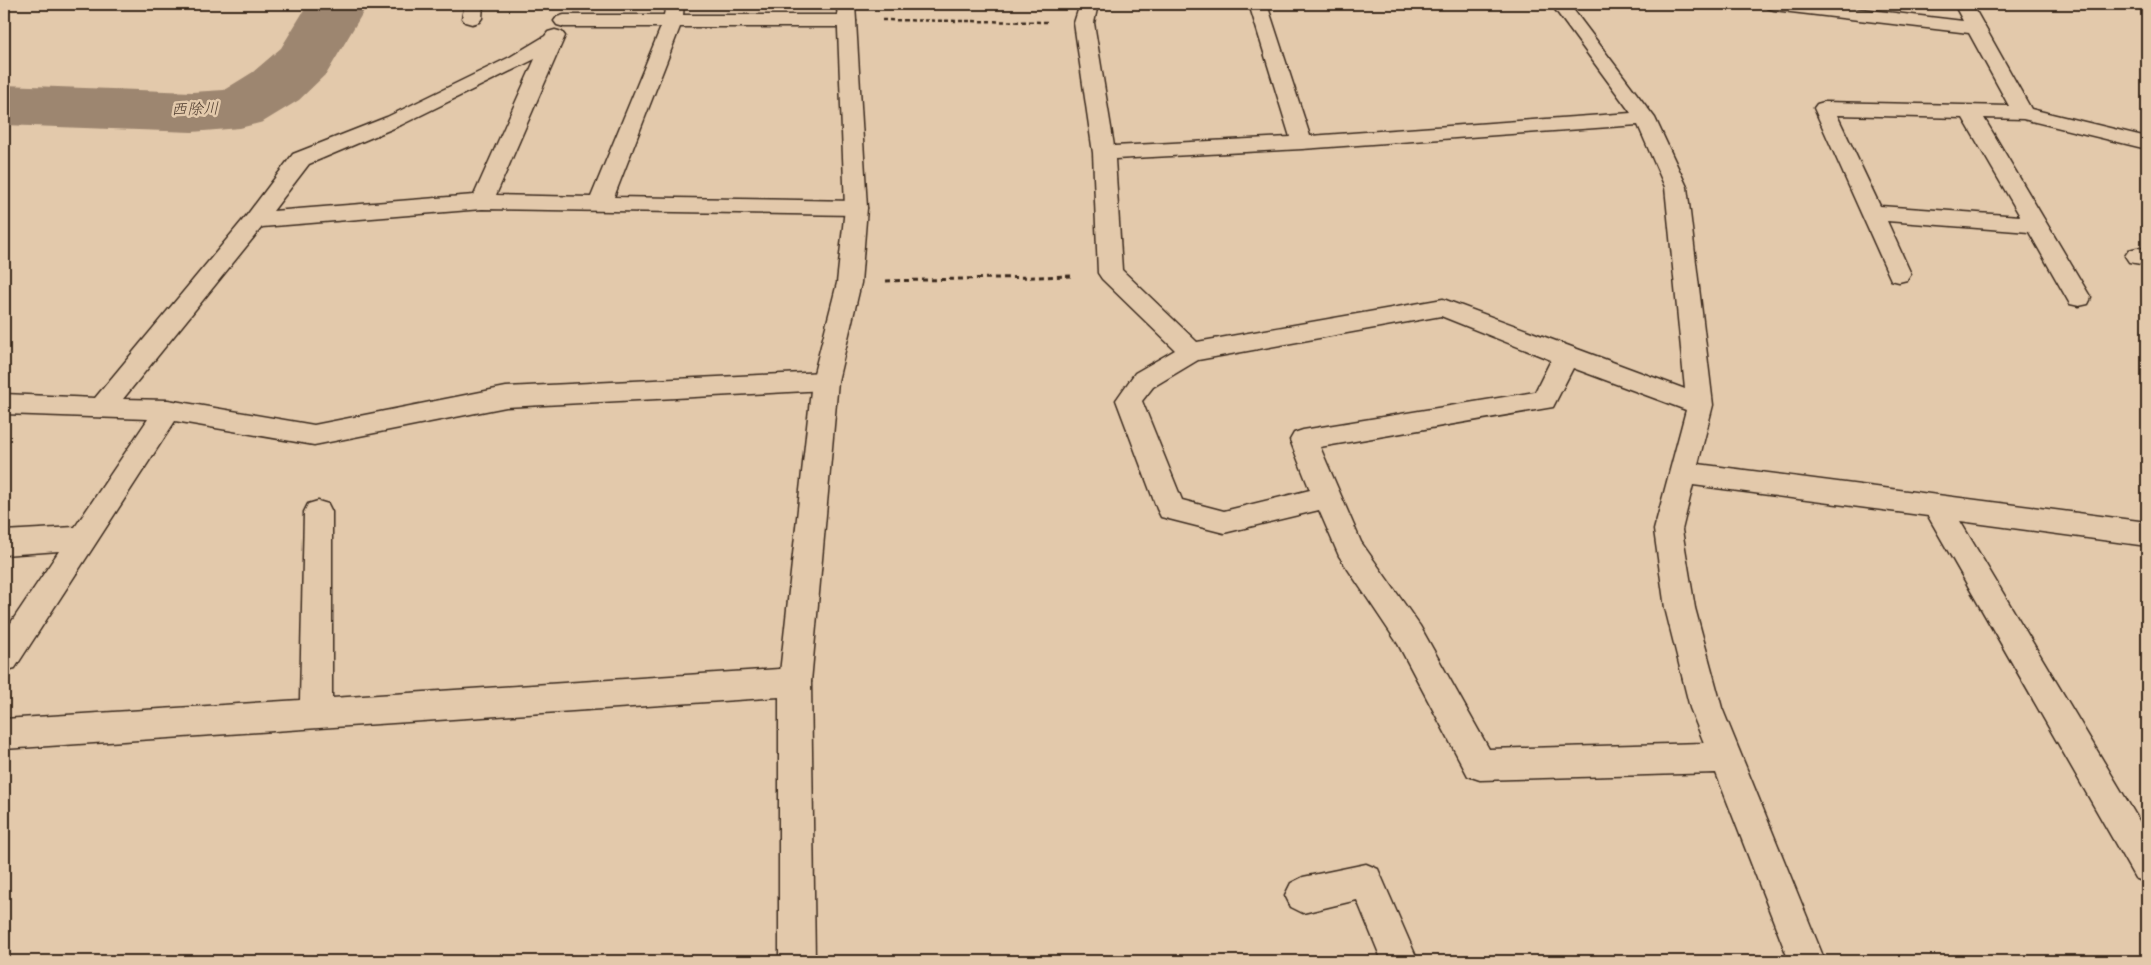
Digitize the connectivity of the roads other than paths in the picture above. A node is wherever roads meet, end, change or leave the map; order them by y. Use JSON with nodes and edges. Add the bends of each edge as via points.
{"nodes":[{"id":1,"x":1258,"y":4,"type":"edge"},
{"id":2,"x":1560,"y":4,"type":"edge"},
{"id":3,"x":1774,"y":4,"type":"edge"},
{"id":4,"x":1962,"y":4,"type":"edge"},
{"id":5,"x":846,"y":12,"type":"edge"},
{"id":6,"x":674,"y":13,"type":"edge"},
{"id":7,"x":1086,"y":13,"type":"edge"},
{"id":8,"x":562,"y":22,"type":"edge"},
{"id":9,"x":1976,"y":28,"type":"junction"},
{"id":10,"x":1969,"y":111,"type":"junction"},
{"id":11,"x":2023,"y":113,"type":"junction"},
{"id":12,"x":1645,"y":118,"type":"junction"},
{"id":13,"x":2137,"y":141,"type":"edge"},
{"id":14,"x":1302,"y":143,"type":"junction"},
{"id":15,"x":1104,"y":153,"type":"junction"},
{"id":16,"x":2147,"y":166,"type":"edge"},
{"id":17,"x":482,"y":202,"type":"junction"},
{"id":18,"x":600,"y":203,"type":"junction"},
{"id":19,"x":856,"y":208,"type":"junction"},
{"id":20,"x":1872,"y":213,"type":"junction"},
{"id":21,"x":255,"y":220,"type":"junction"},
{"id":22,"x":2036,"y":225,"type":"junction"},
{"id":23,"x":1900,"y":274,"type":"dead end"},
{"id":24,"x":2079,"y":298,"type":"dead end"},
{"id":25,"x":1192,"y":352,"type":"junction"},
{"id":26,"x":1566,"y":356,"type":"junction"},
{"id":27,"x":825,"y":381,"type":"junction"},
{"id":28,"x":4,"y":404,"type":"edge"},
{"id":29,"x":1700,"y":405,"type":"junction"},
{"id":30,"x":101,"y":408,"type":"junction"},
{"id":31,"x":168,"y":410,"type":"junction"},
{"id":32,"x":1683,"y":474,"type":"junction"},
{"id":33,"x":1327,"y":497,"type":"junction"},
{"id":34,"x":1937,"y":507,"type":"junction"},
{"id":35,"x":318,"y":512,"type":"dead end"},
{"id":36,"x":2147,"y":534,"type":"edge"},
{"id":37,"x":83,"y":538,"type":"junction"},
{"id":38,"x":4,"y":543,"type":"edge"},
{"id":39,"x":4,"y":658,"type":"edge"},
{"id":40,"x":795,"y":682,"type":"junction"},
{"id":41,"x":316,"y":714,"type":"junction"},
{"id":42,"x":4,"y":734,"type":"edge"},
{"id":43,"x":1726,"y":758,"type":"junction"},
{"id":44,"x":2147,"y":866,"type":"edge"},
{"id":45,"x":1303,"y":894,"type":"dead end"},
{"id":46,"x":797,"y":961,"type":"edge"},
{"id":47,"x":1400,"y":961,"type":"edge"},
{"id":48,"x":1807,"y":961,"type":"edge"}],
"edges":[{"from":1,"to":14,"type":"street"},
{"from":2,"to":12,"type":"street"},
{"from":3,"to":9,"type":"street"},
{"from":4,"to":9,"type":"street"},
{"from":5,"to":6,"type":"street"},
{"from":5,"to":19,"type":"street"},
{"from":6,"to":8,"type":"street"},
{"from":6,"to":18,"type":"street"},
{"from":7,"to":15,"type":"street"},
{"from":8,"to":17,"type":"street"},
{"from":8,"to":21,"type":"street","via":[[517,61],[394,121],[301,159]]},
{"from":9,"to":11,"type":"street"},
{"from":10,"to":11,"type":"street"},
{"from":10,"to":20,"type":"street","via":[[1824,108]]},
{"from":10,"to":22,"type":"street"},
{"from":11,"to":13,"type":"street"},
{"from":12,"to":14,"type":"street"},
{"from":12,"to":29,"type":"street","via":[[1676,187]]},
{"from":13,"to":16,"type":"street"},
{"from":14,"to":15,"type":"street"},
{"from":15,"to":25,"type":"street","via":[[1110,273]]},
{"from":17,"to":18,"type":"street"},
{"from":17,"to":21,"type":"street"},
{"from":18,"to":19,"type":"street"},
{"from":19,"to":27,"type":"street","via":[[849,282]]},
{"from":20,"to":22,"type":"street"},
{"from":20,"to":23,"type":"street"},
{"from":21,"to":30,"type":"street"},
{"from":22,"to":24,"type":"street"},
{"from":25,"to":26,"type":"street","via":[[1444,307]]},
{"from":25,"to":33,"type":"street","via":[[1144,380],[1129,400],[1171,509],[1224,522]]},
{"from":26,"to":29,"type":"street"},
{"from":26,"to":33,"type":"street","via":[[1544,400],[1303,440]]},
{"from":27,"to":31,"type":"street","via":[[506,397],[314,435]]},
{"from":27,"to":40,"type":"street"},
{"from":28,"to":30,"type":"street"},
{"from":29,"to":32,"type":"street"},
{"from":30,"to":31,"type":"street"},
{"from":31,"to":37,"type":"street"},
{"from":32,"to":34,"type":"street"},
{"from":32,"to":43,"type":"street","via":[[1668,530],[1680,608],[1706,708]]},
{"from":33,"to":43,"type":"street","via":[[1349,548],[1409,635],[1480,764]]},
{"from":34,"to":36,"type":"street"},
{"from":34,"to":44,"type":"street"},
{"from":35,"to":41,"type":"street"},
{"from":37,"to":38,"type":"street"},
{"from":37,"to":39,"type":"street"},
{"from":40,"to":41,"type":"street"},
{"from":40,"to":46,"type":"street"},
{"from":41,"to":42,"type":"street"},
{"from":43,"to":48,"type":"street"},
{"from":45,"to":47,"type":"street","via":[[1366,881]]}]}
